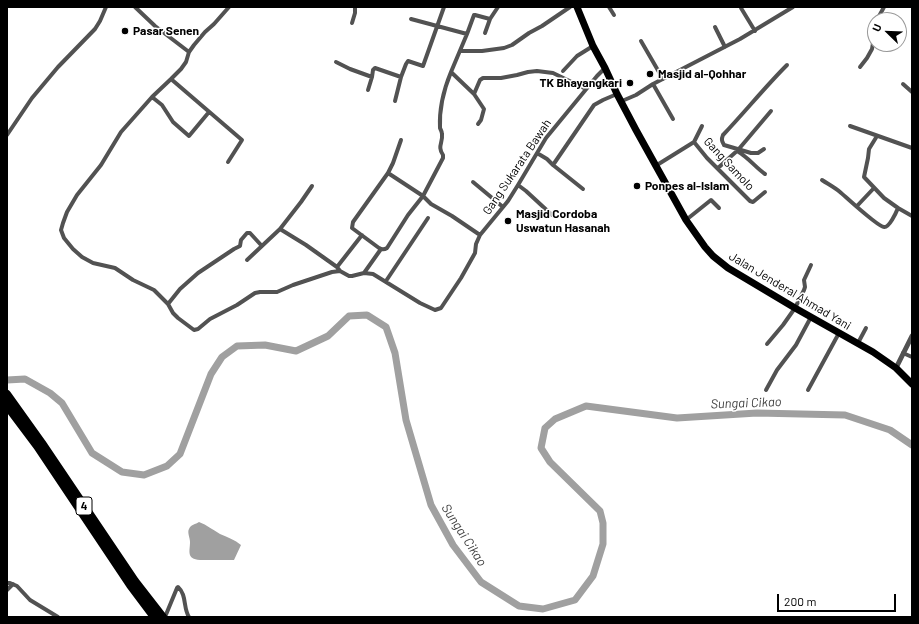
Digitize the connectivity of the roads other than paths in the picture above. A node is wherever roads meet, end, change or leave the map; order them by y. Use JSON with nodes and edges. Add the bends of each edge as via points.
{"nodes":[{"id":1,"x":106,"y":7,"type":"edge"},
{"id":2,"x":135,"y":7,"type":"edge"},
{"id":3,"x":229,"y":7,"type":"edge"},
{"id":4,"x":355,"y":7,"type":"edge"},
{"id":5,"x":444,"y":7,"type":"edge"},
{"id":6,"x":498,"y":7,"type":"edge"},
{"id":7,"x":570,"y":7,"type":"edge"},
{"id":8,"x":577,"y":7,"type":"edge"},
{"id":9,"x":609,"y":7,"type":"edge"},
{"id":10,"x":793,"y":7,"type":"edge"},
{"id":11,"x":741,"y":8,"type":"edge"},
{"id":12,"x":614,"y":15,"type":"dead end"},
{"id":13,"x":411,"y":19,"type":"dead end"},
{"id":14,"x":490,"y":19,"type":"junction"},
{"id":15,"x":352,"y":24,"type":"dead end"},
{"id":16,"x":437,"y":26,"type":"junction"},
{"id":17,"x":715,"y":27,"type":"dead end"},
{"id":18,"x":755,"y":31,"type":"junction"},
{"id":19,"x":485,"y":33,"type":"dead end"},
{"id":20,"x":467,"y":34,"type":"junction"},
{"id":21,"x":641,"y":41,"type":"dead end"},
{"id":22,"x":593,"y":46,"type":"junction"},
{"id":23,"x":725,"y":47,"type":"junction"},
{"id":24,"x":461,"y":51,"type":"junction"},
{"id":25,"x":190,"y":52,"type":"junction"},
{"id":26,"x":870,"y":52,"type":"edge"},
{"id":27,"x":336,"y":62,"type":"dead end"},
{"id":28,"x":787,"y":65,"type":"dead end"},
{"id":29,"x":860,"y":67,"type":"dead end"},
{"id":30,"x":605,"y":68,"type":"junction"},
{"id":31,"x":563,"y":71,"type":"dead end"},
{"id":32,"x":452,"y":72,"type":"junction"},
{"id":33,"x":372,"y":77,"type":"junction"},
{"id":34,"x":402,"y":77,"type":"junction"},
{"id":35,"x":663,"y":79,"type":"junction"},
{"id":36,"x":171,"y":80,"type":"junction"},
{"id":37,"x":654,"y":84,"type":"junction"},
{"id":38,"x":903,"y":84,"type":"dead end"},
{"id":39,"x":586,"y":89,"type":"junction"},
{"id":40,"x":368,"y":90,"type":"dead end"},
{"id":41,"x":912,"y":92,"type":"edge"},
{"id":42,"x":474,"y":94,"type":"junction"},
{"id":43,"x":617,"y":94,"type":"junction"},
{"id":44,"x":152,"y":97,"type":"junction"},
{"id":45,"x":624,"y":100,"type":"junction"},
{"id":46,"x":394,"y":102,"type":"dead end"},
{"id":47,"x":771,"y":111,"type":"dead end"},
{"id":48,"x":209,"y":112,"type":"junction"},
{"id":49,"x":673,"y":119,"type":"dead end"},
{"id":50,"x":478,"y":124,"type":"dead end"},
{"id":51,"x":702,"y":126,"type":"dead end"},
{"id":52,"x":850,"y":126,"type":"dead end"},
{"id":53,"x":7,"y":135,"type":"edge"},
{"id":54,"x":877,"y":136,"type":"junction"},
{"id":55,"x":401,"y":140,"type":"dead end"},
{"id":56,"x":694,"y":142,"type":"junction"},
{"id":57,"x":912,"y":148,"type":"edge"},
{"id":58,"x":738,"y":150,"type":"junction"},
{"id":59,"x":764,"y":150,"type":"dead end"},
{"id":60,"x":537,"y":153,"type":"junction"},
{"id":61,"x":228,"y":162,"type":"dead end"},
{"id":62,"x":554,"y":165,"type":"junction"},
{"id":63,"x":656,"y":165,"type":"junction"},
{"id":64,"x":718,"y":168,"type":"junction"},
{"id":65,"x":388,"y":173,"type":"junction"},
{"id":66,"x":765,"y":174,"type":"dead end"},
{"id":67,"x":822,"y":180,"type":"dead end"},
{"id":68,"x":473,"y":182,"type":"dead end"},
{"id":69,"x":518,"y":185,"type":"junction"},
{"id":70,"x":312,"y":186,"type":"dead end"},
{"id":71,"x":874,"y":188,"type":"junction"},
{"id":72,"x":583,"y":189,"type":"dead end"},
{"id":73,"x":765,"y":192,"type":"dead end"},
{"id":74,"x":422,"y":196,"type":"junction"},
{"id":75,"x":856,"y":206,"type":"junction"},
{"id":76,"x":503,"y":207,"type":"junction"},
{"id":77,"x":719,"y":208,"type":"dead end"},
{"id":78,"x":898,"y":208,"type":"junction"},
{"id":79,"x":552,"y":215,"type":"dead end"},
{"id":80,"x":912,"y":216,"type":"edge"},
{"id":81,"x":428,"y":218,"type":"dead end"},
{"id":82,"x":686,"y":220,"type":"junction"},
{"id":83,"x":280,"y":229,"type":"junction"},
{"id":84,"x":480,"y":235,"type":"junction"},
{"id":85,"x":362,"y":236,"type":"junction"},
{"id":86,"x":261,"y":245,"type":"junction"},
{"id":87,"x":381,"y":249,"type":"junction"},
{"id":88,"x":247,"y":260,"type":"dead end"},
{"id":89,"x":811,"y":265,"type":"dead end"},
{"id":90,"x":339,"y":269,"type":"junction"},
{"id":91,"x":364,"y":273,"type":"junction"},
{"id":92,"x":386,"y":282,"type":"junction"},
{"id":93,"x":168,"y":304,"type":"junction"},
{"id":94,"x":795,"y":308,"type":"junction"},
{"id":95,"x":811,"y":317,"type":"junction"},
{"id":96,"x":866,"y":328,"type":"dead end"},
{"id":97,"x":838,"y":333,"type":"junction"},
{"id":98,"x":912,"y":336,"type":"edge"},
{"id":99,"x":767,"y":344,"type":"dead end"},
{"id":100,"x":858,"y":344,"type":"junction"},
{"id":101,"x":903,"y":353,"type":"junction"},
{"id":102,"x":912,"y":357,"type":"edge"},
{"id":103,"x":896,"y":368,"type":"junction"},
{"id":104,"x":912,"y":384,"type":"edge"},
{"id":105,"x":766,"y":390,"type":"dead end"},
{"id":106,"x":808,"y":390,"type":"dead end"},
{"id":107,"x":7,"y":394,"type":"edge"},
{"id":108,"x":7,"y":406,"type":"edge"},
{"id":109,"x":7,"y":583,"type":"edge"},
{"id":110,"x":13,"y":584,"type":"junction"},
{"id":111,"x":7,"y":590,"type":"edge"},
{"id":112,"x":165,"y":615,"type":"edge"},
{"id":113,"x":58,"y":617,"type":"edge"},
{"id":114,"x":154,"y":617,"type":"edge"},
{"id":115,"x":189,"y":617,"type":"edge"}],
"edges":[{"from":1,"to":53,"type":"street","via":[[95,30],[37,92]]},
{"from":2,"to":25,"type":"street","via":[[155,26]]},
{"from":3,"to":25,"type":"street","name":"Gang Sukarata Bawah"},
{"from":4,"to":15,"type":"street"},
{"from":5,"to":16,"type":"street"},
{"from":6,"to":14,"type":"street"},
{"from":7,"to":24,"type":"street","via":[[504,48]]},
{"from":8,"to":22,"type":"highway","name":"Jalan Jenderal Ahmad Yani"},
{"from":9,"to":12,"type":"street"},
{"from":10,"to":18,"type":"street"},
{"from":11,"to":18,"type":"street"},
{"from":13,"to":16,"type":"street"},
{"from":14,"to":19,"type":"street"},
{"from":14,"to":20,"type":"street","via":[[474,15]]},
{"from":16,"to":20,"type":"street"},
{"from":16,"to":34,"type":"street","via":[[423,66],[408,62]]},
{"from":17,"to":23,"type":"street"},
{"from":18,"to":23,"type":"street"},
{"from":20,"to":24,"type":"street"},
{"from":21,"to":35,"type":"street"},
{"from":22,"to":30,"type":"highway","name":"Jalan Jenderal Ahmad Yani"},
{"from":22,"to":31,"type":"street","via":[[577,56]]},
{"from":23,"to":35,"type":"street"},
{"from":24,"to":32,"type":"street"},
{"from":25,"to":36,"type":"street","name":"Gang Sukarata Bawah","via":[[182,69]]},
{"from":26,"to":29,"type":"street"},
{"from":27,"to":33,"type":"street"},
{"from":28,"to":58,"type":"street","via":[[723,135],[724,145]]},
{"from":30,"to":39,"type":"street","name":"Gang Sukarata Bawah"},
{"from":30,"to":43,"type":"highway","name":"Jalan Jenderal Ahmad Yani"},
{"from":32,"to":42,"type":"street"},
{"from":32,"to":74,"type":"street","via":[[444,90],[441,106],[440,150],[443,158]]},
{"from":33,"to":34,"type":"street","via":[[375,68]]},
{"from":33,"to":40,"type":"street"},
{"from":34,"to":46,"type":"street"},
{"from":35,"to":37,"type":"street"},
{"from":36,"to":44,"type":"street","name":"Gang Sukarata Bawah"},
{"from":36,"to":48,"type":"street"},
{"from":37,"to":45,"type":"street"},
{"from":37,"to":49,"type":"street"},
{"from":38,"to":41,"type":"street"},
{"from":39,"to":42,"type":"street","via":[[553,73],[537,71],[517,76],[483,78]]},
{"from":39,"to":60,"type":"street","name":"Gang Sukarata Bawah"},
{"from":42,"to":50,"type":"street","via":[[485,110]]},
{"from":43,"to":45,"type":"highway","name":"Jalan Jenderal Ahmad Yani"},
{"from":43,"to":62,"type":"street","via":[[594,105]]},
{"from":44,"to":48,"type":"street","via":[[189,136]]},
{"from":44,"to":93,"type":"street","name":"Gang Sukarata Bawah","via":[[121,132],[101,165],[77,195],[63,223],[62,231],[72,249],[82,257],[93,263],[115,268],[154,290]]},
{"from":45,"to":63,"type":"highway","name":"Jalan Jenderal Ahmad Yani","via":[[636,130]]},
{"from":47,"to":58,"type":"street"},
{"from":48,"to":61,"type":"street","via":[[242,140]]},
{"from":51,"to":56,"type":"street"},
{"from":52,"to":54,"type":"street"},
{"from":54,"to":57,"type":"street"},
{"from":54,"to":71,"type":"street","via":[[869,148],[864,177]]},
{"from":55,"to":65,"type":"street"},
{"from":56,"to":63,"type":"street","name":"Gang Samolo"},
{"from":56,"to":64,"type":"street","name":"Gang Samolo"},
{"from":58,"to":59,"type":"street","via":[[755,154]]},
{"from":58,"to":64,"type":"street"},
{"from":58,"to":66,"type":"street"},
{"from":60,"to":62,"type":"street"},
{"from":60,"to":69,"type":"street","name":"Gang Sukarata Bawah"},
{"from":62,"to":72,"type":"street"},
{"from":63,"to":82,"type":"highway","name":"Jalan Jenderal Ahmad Yani"},
{"from":64,"to":73,"type":"street","name":"Gang Samolo","via":[[752,202]]},
{"from":65,"to":74,"type":"street"},
{"from":65,"to":85,"type":"street","via":[[352,225],[352,228]]},
{"from":67,"to":75,"type":"street"},
{"from":68,"to":76,"type":"street"},
{"from":69,"to":76,"type":"street","name":"Gang Sukarata Bawah"},
{"from":69,"to":79,"type":"street"},
{"from":70,"to":83,"type":"street"},
{"from":71,"to":75,"type":"street"},
{"from":71,"to":78,"type":"street"},
{"from":74,"to":84,"type":"street"},
{"from":74,"to":87,"type":"street","via":[[387,248]]},
{"from":75,"to":78,"type":"street","via":[[883,228],[889,224]]},
{"from":76,"to":84,"type":"street","name":"Gang Sukarata Bawah"},
{"from":77,"to":82,"type":"street","via":[[711,200]]},
{"from":78,"to":80,"type":"street"},
{"from":81,"to":92,"type":"street"},
{"from":82,"to":94,"type":"highway","name":"Jalan Jenderal Ahmad Yani","via":[[705,247],[721,263]]},
{"from":83,"to":86,"type":"street"},
{"from":83,"to":90,"type":"street"},
{"from":84,"to":92,"type":"street","name":"Gang Sukarata Bawah","via":[[475,253],[441,308],[432,308],[420,303]]},
{"from":85,"to":87,"type":"street"},
{"from":85,"to":90,"type":"street"},
{"from":86,"to":88,"type":"street"},
{"from":86,"to":93,"type":"street","via":[[247,233],[240,246],[198,273],[180,288]]},
{"from":87,"to":91,"type":"street"},
{"from":89,"to":94,"type":"street","via":[[804,280],[804,290]]},
{"from":90,"to":91,"type":"street","name":"Gang Sukarata Bawah","via":[[348,276]]},
{"from":90,"to":93,"type":"street","name":"Gang Sukarata Bawah","via":[[277,292],[255,293],[196,330],[178,318]]},
{"from":91,"to":92,"type":"street","name":"Gang Sukarata Bawah","via":[[373,274]]},
{"from":94,"to":95,"type":"highway","name":"Jalan Jenderal Ahmad Yani"},
{"from":94,"to":99,"type":"street"},
{"from":95,"to":97,"type":"highway","name":"Jalan Jenderal Ahmad Yani"},
{"from":95,"to":105,"type":"street"},
{"from":96,"to":100,"type":"street"},
{"from":97,"to":100,"type":"highway","name":"Jalan Jenderal Ahmad Yani"},
{"from":97,"to":106,"type":"street"},
{"from":98,"to":101,"type":"street"},
{"from":100,"to":103,"type":"highway","name":"Jalan Jenderal Ahmad Yani"},
{"from":101,"to":102,"type":"street"},
{"from":101,"to":103,"type":"street"},
{"from":103,"to":104,"type":"highway","name":"Jalan Jenderal Ahmad Yani"},
{"from":107,"to":112,"type":"highway","number":"4","via":[[135,581]]},
{"from":108,"to":114,"type":"highway","number":"4"},
{"from":109,"to":110,"type":"street"},
{"from":110,"to":111,"type":"street"},
{"from":110,"to":113,"type":"street","via":[[30,600]]},
{"from":112,"to":115,"type":"street","via":[[178,587],[182,592]]}]}
